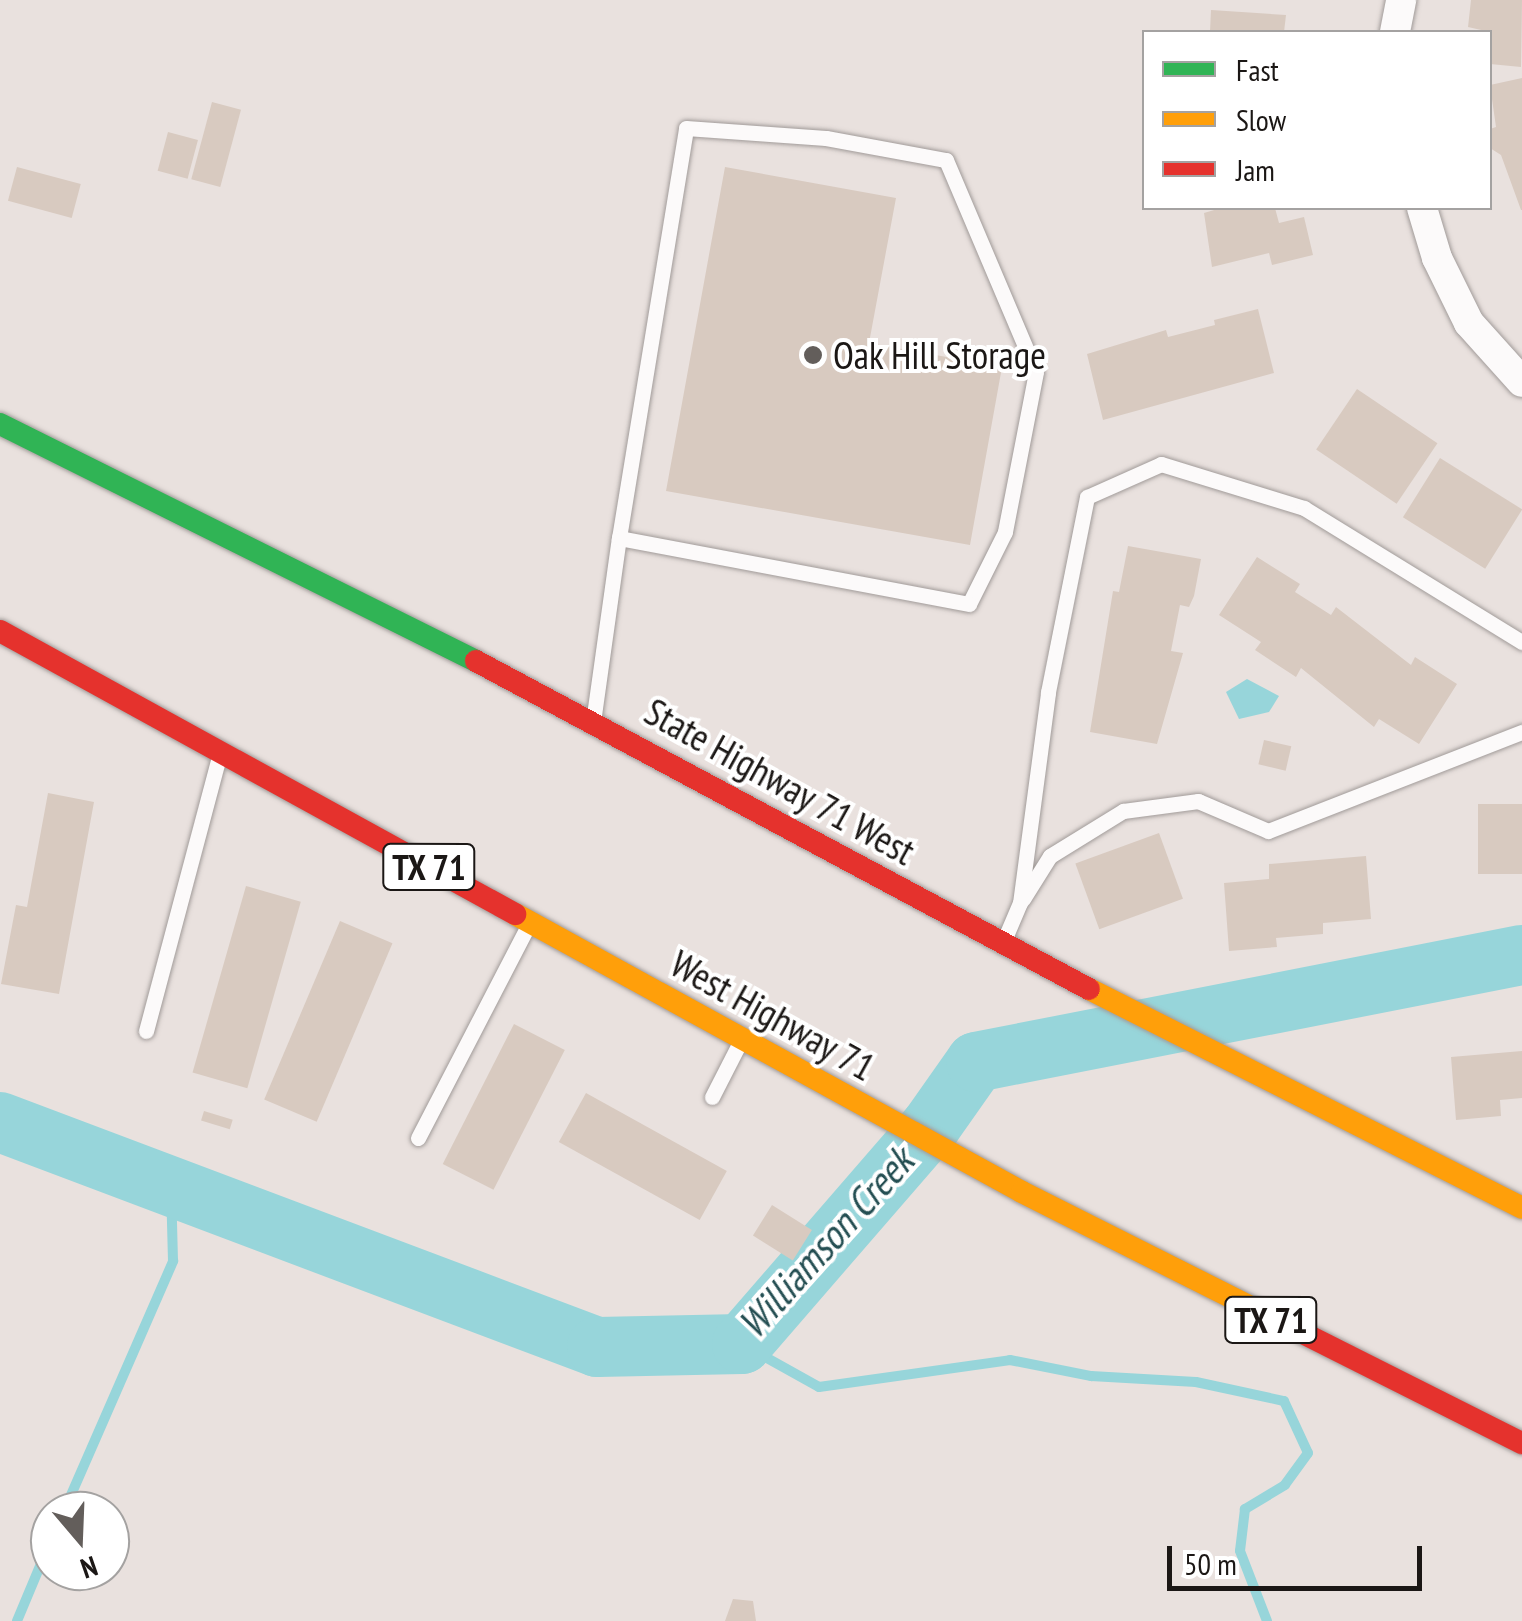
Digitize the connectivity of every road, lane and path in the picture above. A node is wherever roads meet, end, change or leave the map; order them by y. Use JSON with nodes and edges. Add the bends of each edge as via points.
{"nodes":[{"id":1,"x":1400,"y":0,"type":"edge"},
{"id":2,"x":1395,"y":30,"type":"edge"},
{"id":3,"x":1423,"y":210,"type":"edge"},
{"id":4,"x":1522,"y":382,"type":"edge"},
{"id":5,"x":0,"y":424,"type":"edge"},
{"id":6,"x":619,"y":538,"type":"junction"},
{"id":7,"x":0,"y":631,"type":"edge"},
{"id":8,"x":1522,"y":642,"type":"edge"},
{"id":9,"x":593,"y":718,"type":"junction"},
{"id":10,"x":1522,"y":732,"type":"edge"},
{"id":11,"x":220,"y":752,"type":"junction"},
{"id":12,"x":1020,"y":903,"type":"junction"},
{"id":13,"x":530,"y":923,"type":"junction"},
{"id":14,"x":1003,"y":942,"type":"junction"},
{"id":15,"x":146,"y":1030,"type":"dead end"},
{"id":16,"x":743,"y":1036,"type":"junction"},
{"id":17,"x":712,"y":1097,"type":"dead end"},
{"id":18,"x":418,"y":1138,"type":"dead end"},
{"id":19,"x":1522,"y":1208,"type":"edge"},
{"id":20,"x":1522,"y":1443,"type":"edge"}],
"edges":[{"from":1,"to":2,"type":"street"},
{"from":3,"to":4,"type":"street","via":[[1469,323]]},
{"from":5,"to":9,"type":"main road","name":"State Highway 71 West"},
{"from":6,"to":6,"type":"lane","via":[[686,128],[826,138],[946,160],[1036,372],[1005,532],[969,604]]},
{"from":6,"to":9,"type":"lane"},
{"from":7,"to":11,"type":"main road","name":"West Highway 71","number":"TX 71"},
{"from":8,"to":12,"type":"lane","via":[[1304,508],[1161,464],[1086,497],[1048,692]]},
{"from":9,"to":14,"type":"main road","name":"State Highway 71 West"},
{"from":10,"to":12,"type":"lane","via":[[1268,831],[1198,801],[1124,811],[1050,856]]},
{"from":11,"to":13,"type":"main road","name":"West Highway 71","number":"TX 71"},
{"from":11,"to":15,"type":"lane"},
{"from":12,"to":14,"type":"lane"},
{"from":13,"to":16,"type":"main road","name":"West Highway 71","number":"TX 71"},
{"from":13,"to":18,"type":"lane"},
{"from":14,"to":19,"type":"main road","name":"State Highway 71 West","via":[[1279,1090]]},
{"from":16,"to":17,"type":"lane"},
{"from":16,"to":20,"type":"main road","name":"West Highway 71","number":"TX 71","via":[[1022,1192]]}]}
